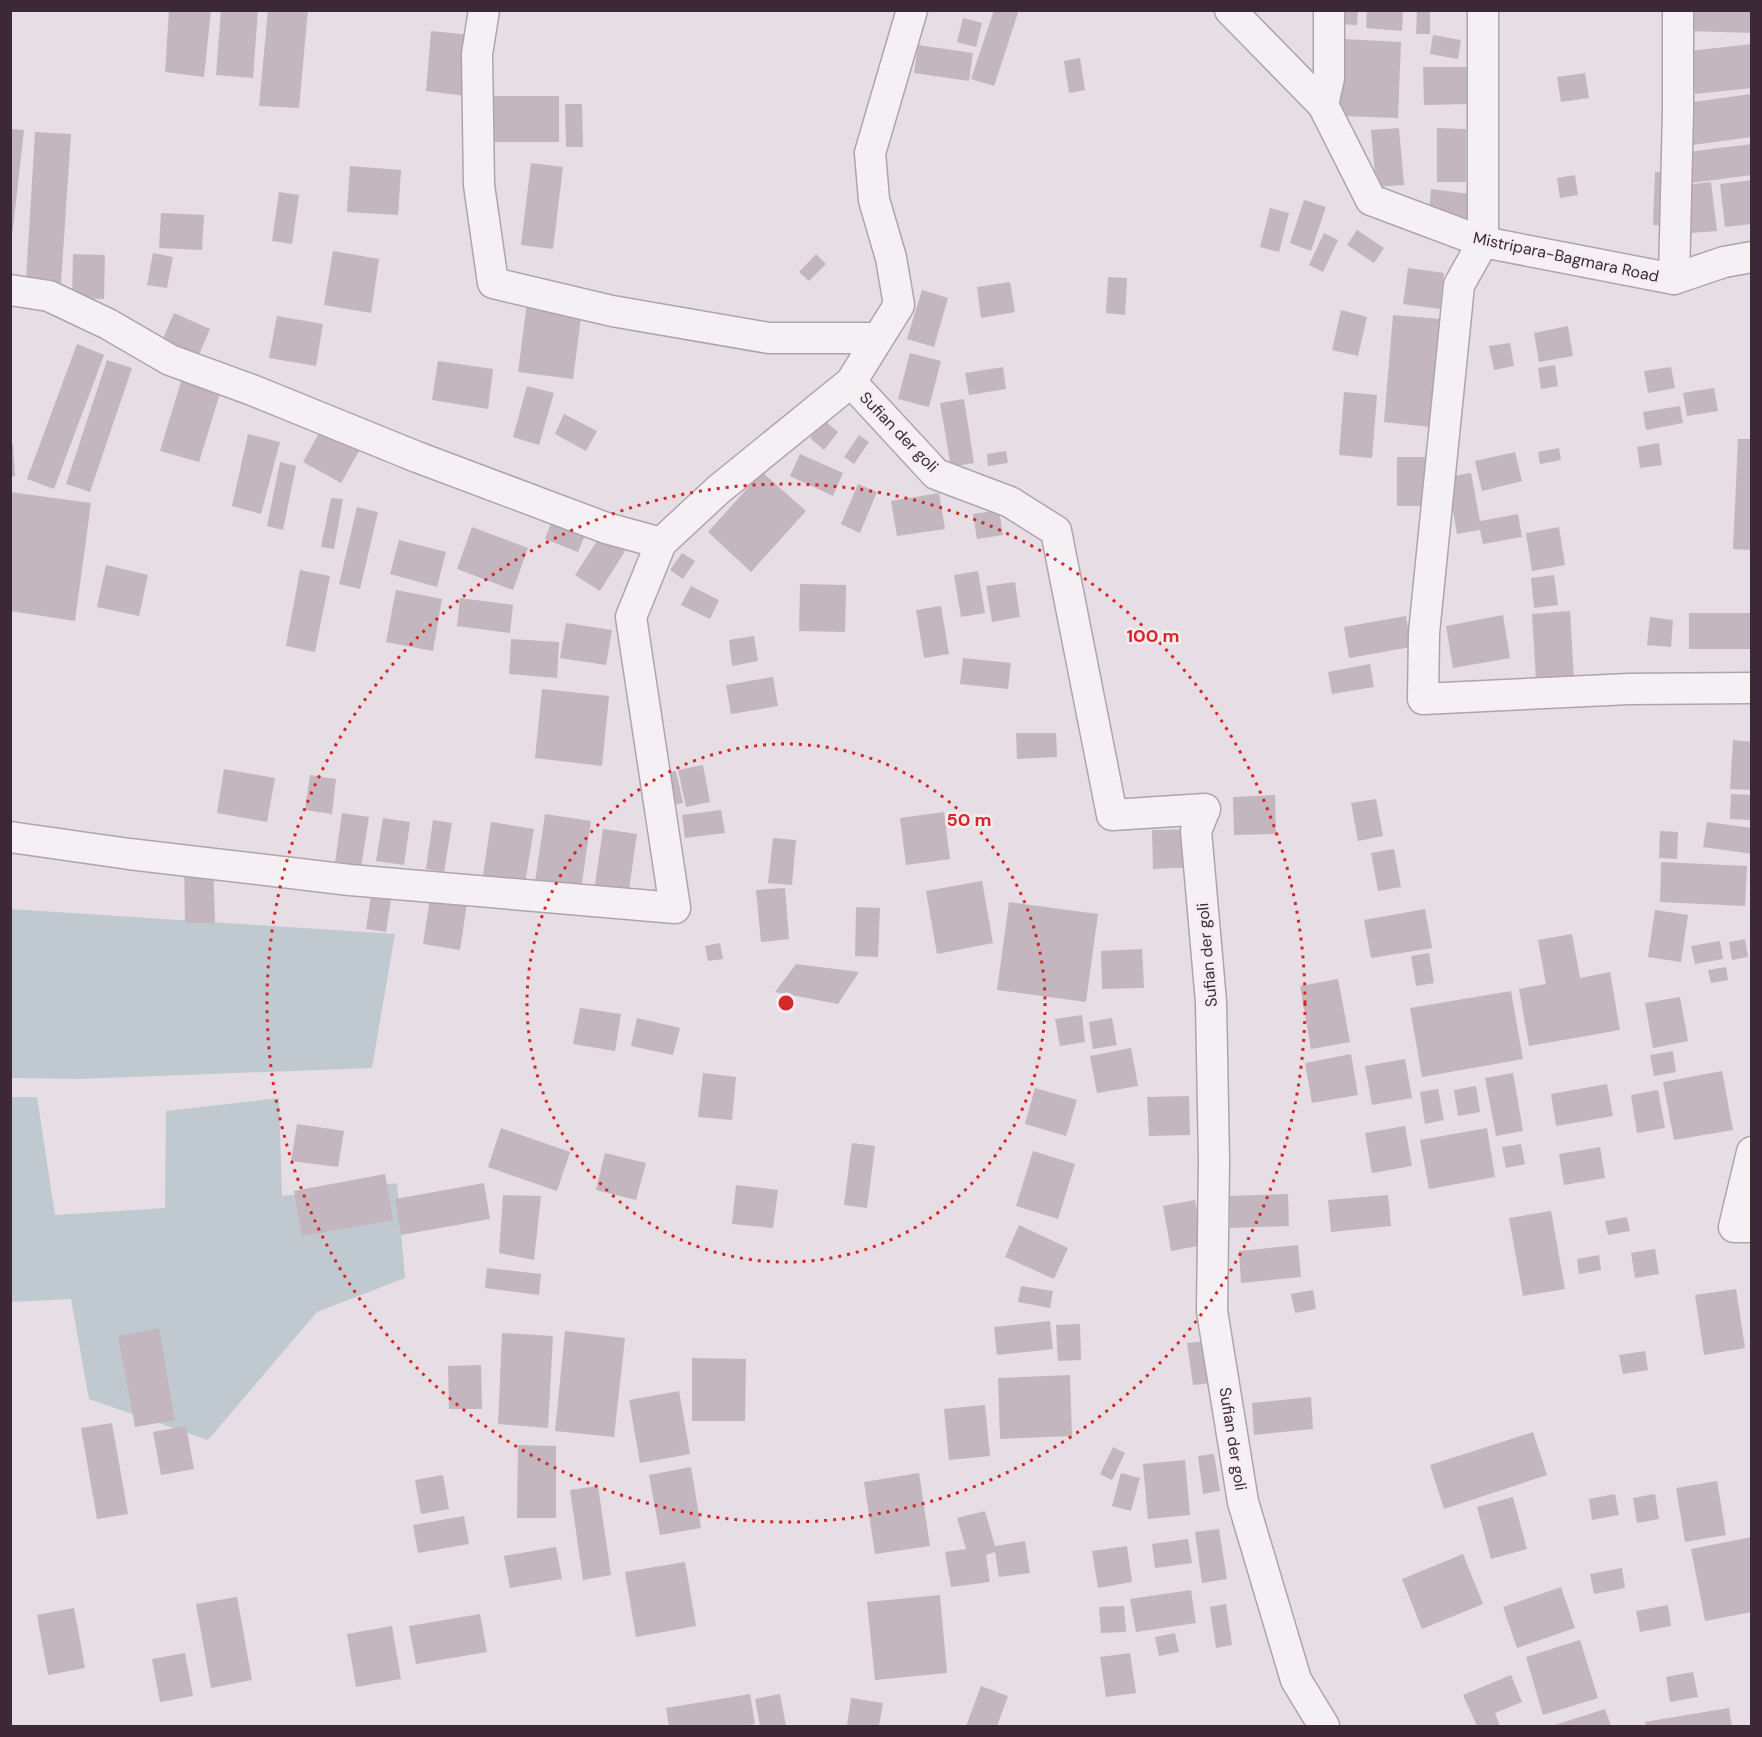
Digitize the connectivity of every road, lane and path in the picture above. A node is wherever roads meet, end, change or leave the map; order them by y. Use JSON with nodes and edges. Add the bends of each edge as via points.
{"nodes":[{"id":1,"x":484,"y":10,"type":"edge"},
{"id":2,"x":912,"y":10,"type":"edge"},
{"id":3,"x":1230,"y":10,"type":"edge"},
{"id":4,"x":1329,"y":10,"type":"edge"},
{"id":5,"x":1483,"y":10,"type":"edge"},
{"id":6,"x":1678,"y":10,"type":"edge"},
{"id":7,"x":1323,"y":105,"type":"junction"},
{"id":8,"x":1483,"y":242,"type":"junction"},
{"id":9,"x":1752,"y":257,"type":"edge"},
{"id":10,"x":1674,"y":279,"type":"junction"},
{"id":11,"x":10,"y":290,"type":"edge"},
{"id":12,"x":878,"y":338,"type":"junction"},
{"id":13,"x":851,"y":382,"type":"junction"},
{"id":14,"x":661,"y":543,"type":"junction"},
{"id":15,"x":1752,"y":688,"type":"edge"},
{"id":16,"x":10,"y":837,"type":"edge"},
{"id":17,"x":1752,"y":1152,"type":"edge"},
{"id":18,"x":1752,"y":1227,"type":"edge"},
{"id":19,"x":1324,"y":1726,"type":"edge"}],
"edges":[{"from":1,"to":12,"type":"street","via":[[477,54],[479,185],[493,284],[612,311],[769,338]]},
{"from":2,"to":12,"type":"street","via":[[870,153],[874,200],[891,258],[899,305]]},
{"from":3,"to":7,"type":"street","name":"Mistripara-Bagmara Road"},
{"from":4,"to":7,"type":"street","via":[[1329,78]]},
{"from":5,"to":8,"type":"street"},
{"from":6,"to":10,"type":"street"},
{"from":7,"to":8,"type":"street","name":"Mistripara-Bagmara Road","via":[[1371,201]]},
{"from":8,"to":10,"type":"street","name":"Mistripara-Bagmara Road"},
{"from":8,"to":15,"type":"street","via":[[1459,285],[1424,633],[1423,699],[1629,689]]},
{"from":9,"to":10,"type":"street","name":"Mistripara-Bagmara Road"},
{"from":11,"to":14,"type":"street","via":[[50,296],[170,360],[606,528]]},
{"from":12,"to":13,"type":"street"},
{"from":13,"to":14,"type":"street","via":[[718,490]]},
{"from":13,"to":19,"type":"street","name":"Sufian der goli","via":[[936,474],[1010,502],[1056,531],[1112,815],[1205,809],[1196,831],[1211,1002],[1212,1311],[1243,1502],[1296,1680]]},
{"from":14,"to":16,"type":"street","via":[[631,617],[675,908],[350,880]]},
{"from":17,"to":18,"type":"street","via":[[1734,1227]]}]}
